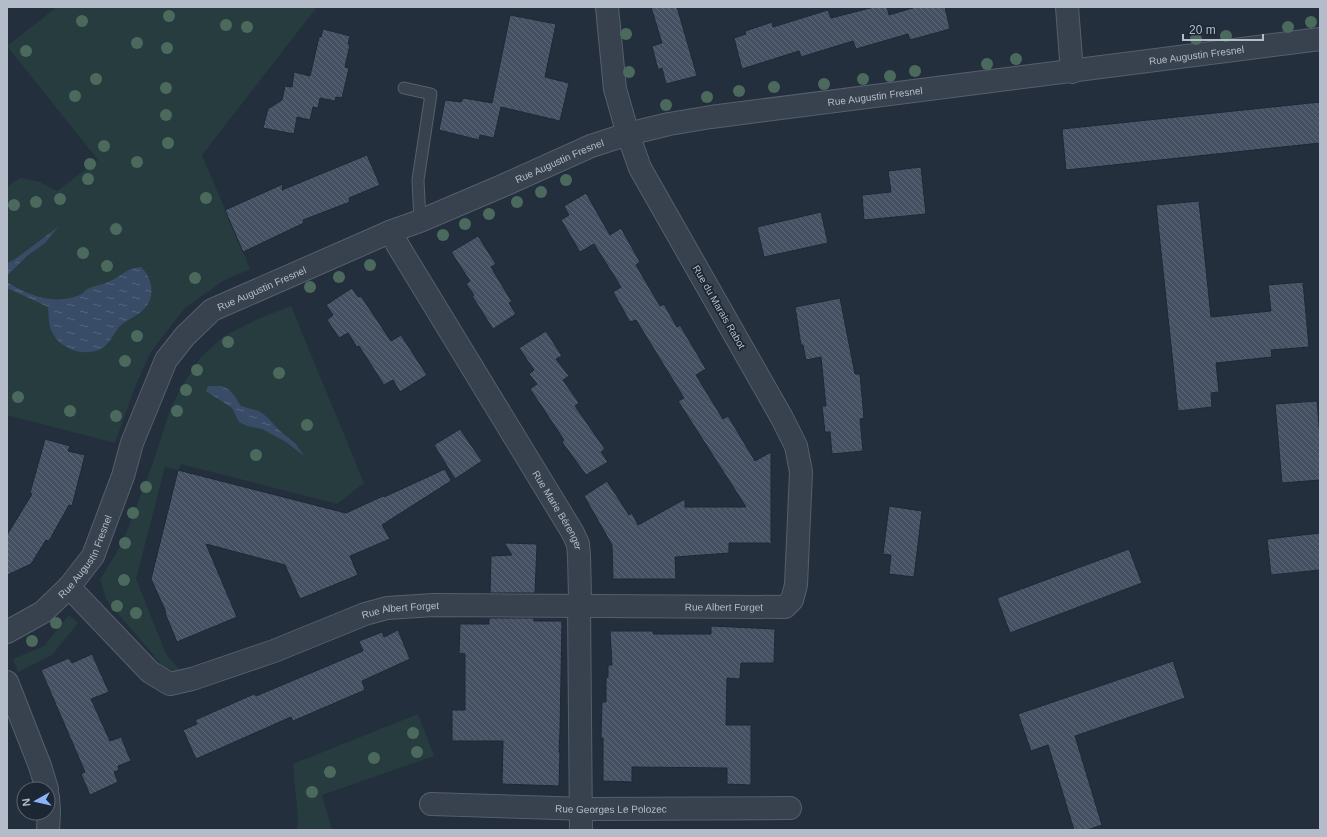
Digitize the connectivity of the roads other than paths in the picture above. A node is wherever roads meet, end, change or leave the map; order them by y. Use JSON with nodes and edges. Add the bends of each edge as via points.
{"nodes":[{"id":1,"x":607,"y":7,"type":"edge"},
{"id":2,"x":1067,"y":7,"type":"edge"},
{"id":3,"x":1320,"y":40,"type":"edge"},
{"id":4,"x":1072,"y":72,"type":"junction"},
{"id":5,"x":404,"y":88,"type":"dead end"},
{"id":6,"x":628,"y":134,"type":"junction"},
{"id":7,"x":420,"y":221,"type":"junction"},
{"id":8,"x":392,"y":231,"type":"junction"},
{"id":9,"x":69,"y":587,"type":"junction"},
{"id":10,"x":579,"y":606,"type":"junction"},
{"id":11,"x":785,"y":607,"type":"joint"},
{"id":12,"x":7,"y":632,"type":"edge"},
{"id":13,"x":7,"y":682,"type":"edge"},
{"id":14,"x":45,"y":781,"type":"edge"},
{"id":15,"x":431,"y":804,"type":"dead end"},
{"id":16,"x":581,"y":808,"type":"junction"},
{"id":17,"x":790,"y":808,"type":"dead end"},
{"id":18,"x":580,"y":830,"type":"edge"}],
"edges":[{"from":1,"to":6,"type":"street","name":"Rue du Marais Rabot","via":[[615,89]]},
{"from":2,"to":4,"type":"street"},
{"from":3,"to":4,"type":"street","name":"Rue Augustin Fresnel"},
{"from":4,"to":6,"type":"street","name":"Rue Augustin Fresnel","via":[[711,117]]},
{"from":5,"to":7,"type":"lane","via":[[431,94],[418,180]]},
{"from":6,"to":7,"type":"street","name":"Rue Augustin Fresnel","via":[[591,146]]},
{"from":6,"to":11,"type":"street","name":"Rue du Marais Rabot","via":[[640,168],[796,446],[801,472],[796,585],[792,600]]},
{"from":7,"to":8,"type":"street","name":"Rue Augustin Fresnel"},
{"from":8,"to":9,"type":"street","name":"Rue Augustin Fresnel","via":[[212,310],[185,336],[166,360],[132,443],[123,476],[93,556]]},
{"from":8,"to":10,"type":"street","name":"Rue Marie Bérenger","via":[[396,244],[573,533],[578,544],[579,556]]},
{"from":9,"to":10,"type":"street","name":"Rue Albert Forget","via":[[150,672],[170,684],[200,677],[387,608],[434,605]]},
{"from":9,"to":12,"type":"street","name":"Rue Augustin Fresnel","via":[[43,612]]},
{"from":10,"to":11,"type":"street","name":"Rue Albert Forget"},
{"from":10,"to":16,"type":"street","name":"Rue Marie Bérenger"},
{"from":13,"to":14,"type":"street"},
{"from":15,"to":16,"type":"street","name":"Rue Georges Le Polozec"},
{"from":16,"to":17,"type":"street","name":"Rue Georges Le Polozec"},
{"from":16,"to":18,"type":"street","name":"Rue Marie Bérenger"}]}
